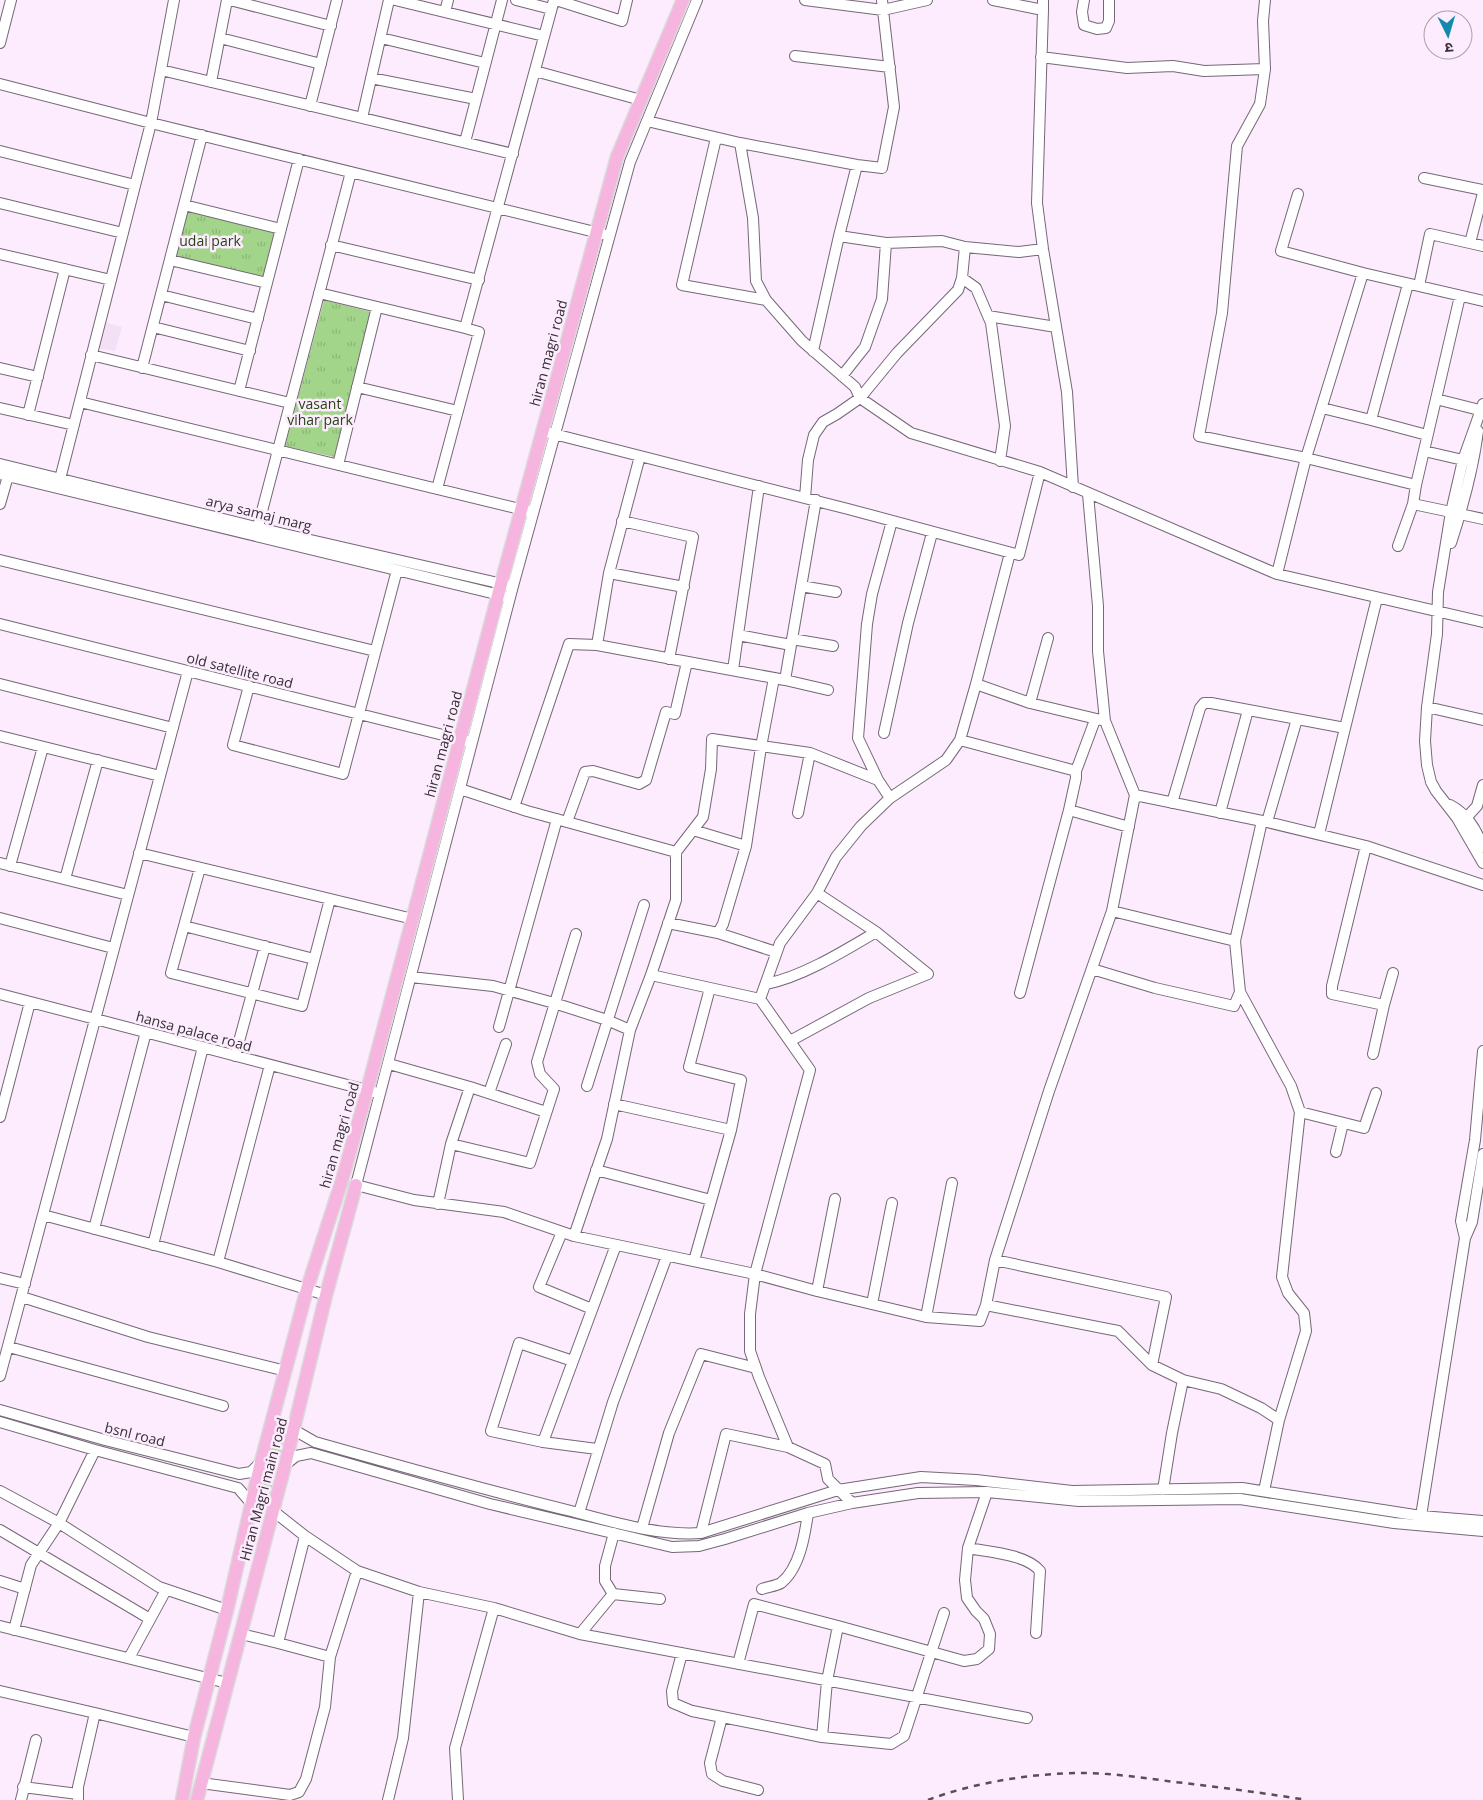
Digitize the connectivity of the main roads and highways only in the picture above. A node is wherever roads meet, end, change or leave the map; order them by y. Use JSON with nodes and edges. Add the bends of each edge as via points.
{"nodes":[{"id":1,"x":683,"y":0,"type":"edge"},
{"id":2,"x":356,"y":1185,"type":"road end"},
{"id":3,"x":272,"y":1423,"type":"junction"},
{"id":4,"x":294,"y":1430,"type":"junction"},
{"id":5,"x":251,"y":1503,"type":"junction"},
{"id":6,"x":272,"y":1510,"type":"junction"},
{"id":7,"x":182,"y":1800,"type":"edge"},
{"id":8,"x":197,"y":1800,"type":"edge"}],
"edges":[{"from":1,"to":3,"type":"main road","name":"hiran magri road","via":[[617,157],[542,430],[527,511],[466,741],[413,919],[368,1091],[307,1289]]},
{"from":2,"to":4,"type":"main road","name":"Hiran Magri main road"},
{"from":3,"to":4,"type":"main road"},
{"from":3,"to":5,"type":"main road","name":"hiran magri road"},
{"from":4,"to":6,"type":"main road","name":"Hiran Magri main road"},
{"from":5,"to":6,"type":"main road"},
{"from":5,"to":7,"type":"main road","name":"Hiran Magri main road","via":[[194,1737]]},
{"from":6,"to":8,"type":"main road","name":"Hiran Magri main road"}]}
